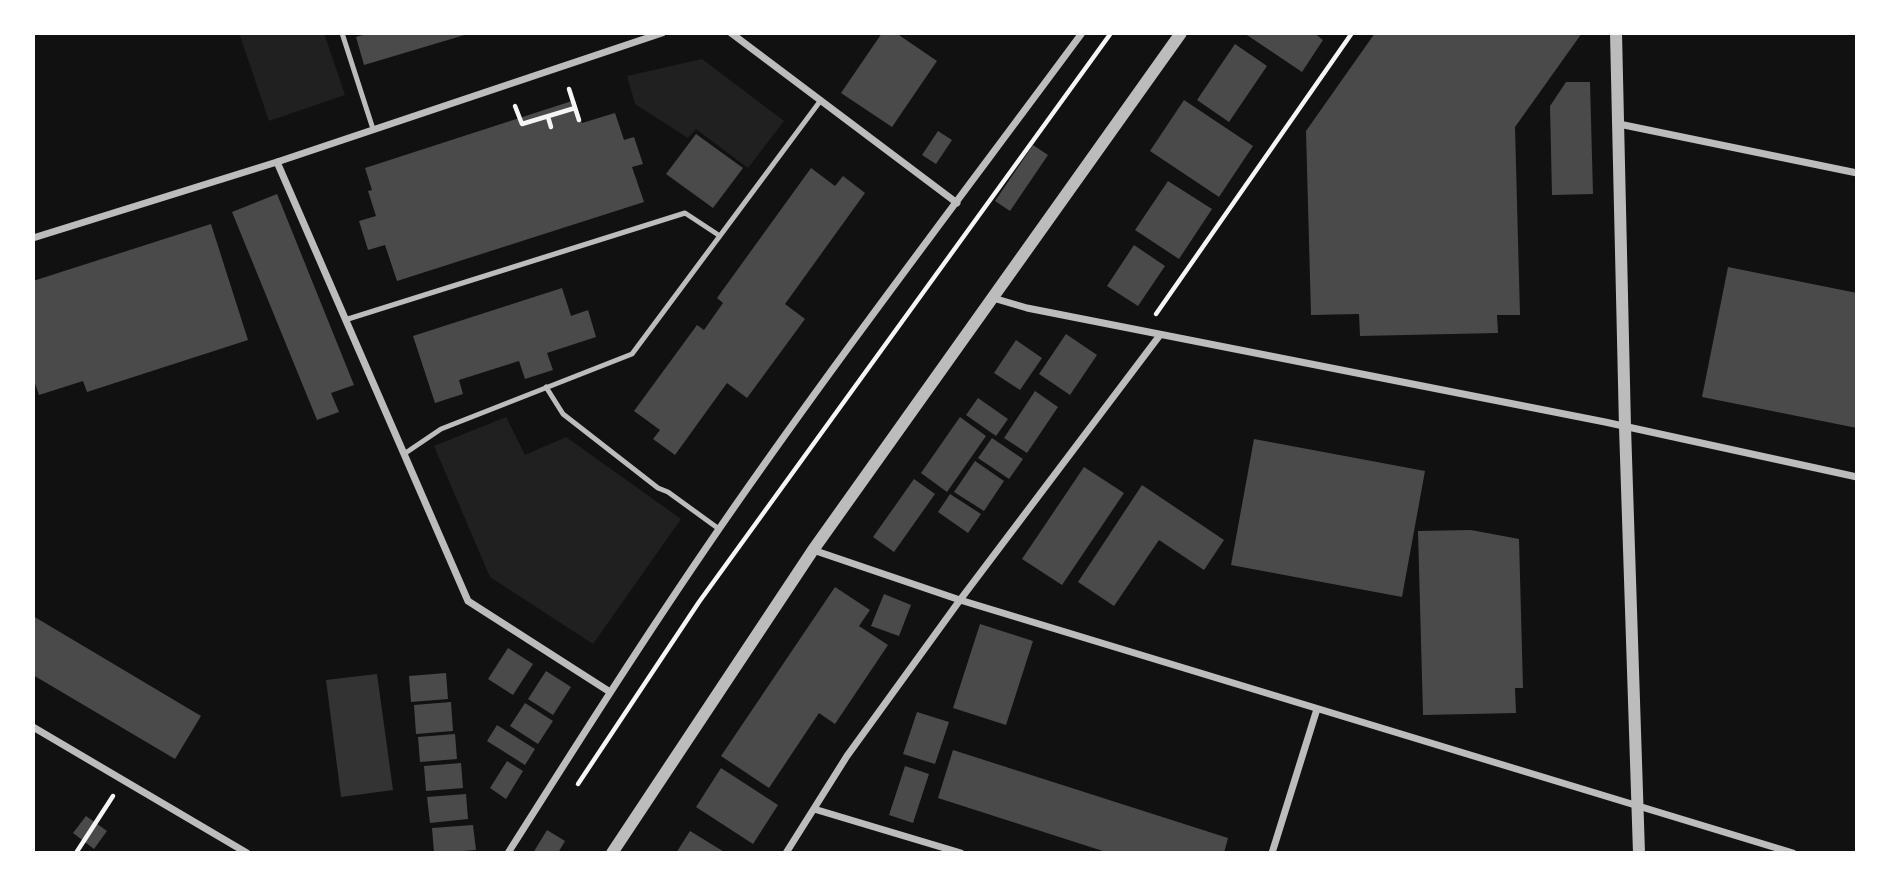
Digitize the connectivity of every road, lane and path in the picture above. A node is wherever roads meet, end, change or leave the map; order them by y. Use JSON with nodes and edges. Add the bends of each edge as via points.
{"nodes":[{"id":1,"x":342,"y":33,"type":"edge"},
{"id":2,"x":662,"y":33,"type":"edge"},
{"id":3,"x":731,"y":33,"type":"edge"},
{"id":4,"x":1082,"y":33,"type":"edge"},
{"id":5,"x":1111,"y":33,"type":"edge"},
{"id":6,"x":1181,"y":33,"type":"edge"},
{"id":7,"x":1352,"y":33,"type":"edge"},
{"id":8,"x":1616,"y":33,"type":"edge"},
{"id":9,"x":569,"y":89,"type":"dead end"},
{"id":10,"x":821,"y":100,"type":"junction"},
{"id":11,"x":515,"y":106,"type":"dead end"},
{"id":12,"x":575,"y":108,"type":"junction"},
{"id":13,"x":548,"y":117,"type":"junction"},
{"id":14,"x":579,"y":120,"type":"dead end"},
{"id":15,"x":1619,"y":124,"type":"junction"},
{"id":16,"x":551,"y":127,"type":"dead end"},
{"id":17,"x":373,"y":129,"type":"junction"},
{"id":18,"x":277,"y":162,"type":"junction"},
{"id":19,"x":1857,"y":173,"type":"edge"},
{"id":20,"x":957,"y":203,"type":"junction"},
{"id":21,"x":720,"y":236,"type":"junction"},
{"id":22,"x":33,"y":238,"type":"edge"},
{"id":23,"x":993,"y":298,"type":"junction"},
{"id":24,"x":348,"y":319,"type":"junction"},
{"id":25,"x":1143,"y":332,"type":"junction"},
{"id":26,"x":1160,"y":335,"type":"junction"},
{"id":27,"x":546,"y":387,"type":"junction"},
{"id":28,"x":1625,"y":427,"type":"junction"},
{"id":29,"x":404,"y":454,"type":"junction"},
{"id":30,"x":1857,"y":477,"type":"edge"},
{"id":31,"x":719,"y":528,"type":"junction"},
{"id":32,"x":813,"y":550,"type":"junction"},
{"id":33,"x":960,"y":600,"type":"junction"},
{"id":34,"x":610,"y":692,"type":"junction"},
{"id":35,"x":1317,"y":709,"type":"junction"},
{"id":36,"x":33,"y":727,"type":"edge"},
{"id":37,"x":124,"y":780,"type":"junction"},
{"id":38,"x":573,"y":790,"type":"dead end"},
{"id":39,"x":1639,"y":806,"type":"junction"},
{"id":40,"x":814,"y":809,"type":"junction"},
{"id":41,"x":76,"y":853,"type":"edge"},
{"id":42,"x":247,"y":853,"type":"edge"},
{"id":43,"x":508,"y":853,"type":"edge"},
{"id":44,"x":612,"y":853,"type":"edge"},
{"id":45,"x":786,"y":853,"type":"edge"},
{"id":46,"x":961,"y":853,"type":"edge"},
{"id":47,"x":1272,"y":853,"type":"edge"},
{"id":48,"x":1640,"y":853,"type":"edge"},
{"id":49,"x":1793,"y":853,"type":"edge"}],
"edges":[{"from":1,"to":17,"type":"lane"},
{"from":2,"to":17,"type":"street"},
{"from":3,"to":10,"type":"street"},
{"from":4,"to":20,"type":"street"},
{"from":5,"to":38,"type":"path","via":[[699,602]]},
{"from":6,"to":23,"type":"street"},
{"from":7,"to":25,"type":"path"},
{"from":8,"to":15,"type":"street"},
{"from":9,"to":12,"type":"path"},
{"from":10,"to":20,"type":"street"},
{"from":10,"to":21,"type":"lane"},
{"from":11,"to":13,"type":"path","via":[[522,124]]},
{"from":12,"to":13,"type":"path"},
{"from":12,"to":14,"type":"path"},
{"from":13,"to":16,"type":"path"},
{"from":15,"to":19,"type":"street"},
{"from":15,"to":28,"type":"street"},
{"from":17,"to":18,"type":"street"},
{"from":18,"to":22,"type":"street"},
{"from":18,"to":24,"type":"street"},
{"from":20,"to":31,"type":"street"},
{"from":21,"to":24,"type":"lane","via":[[685,213]]},
{"from":21,"to":27,"type":"lane","via":[[632,354]]},
{"from":23,"to":25,"type":"street"},
{"from":23,"to":32,"type":"street"},
{"from":24,"to":29,"type":"street"},
{"from":25,"to":26,"type":"street"},
{"from":26,"to":28,"type":"street"},
{"from":26,"to":33,"type":"street"},
{"from":27,"to":29,"type":"lane","via":[[441,429]]},
{"from":27,"to":31,"type":"lane","via":[[563,414],[658,488]]},
{"from":28,"to":30,"type":"street"},
{"from":28,"to":39,"type":"street"},
{"from":29,"to":34,"type":"street","via":[[468,601]]},
{"from":31,"to":34,"type":"street"},
{"from":32,"to":33,"type":"street"},
{"from":32,"to":44,"type":"street"},
{"from":33,"to":35,"type":"street"},
{"from":33,"to":40,"type":"street"},
{"from":34,"to":43,"type":"street"},
{"from":35,"to":39,"type":"street"},
{"from":35,"to":47,"type":"street"},
{"from":36,"to":37,"type":"street"},
{"from":37,"to":41,"type":"path"},
{"from":37,"to":42,"type":"street"},
{"from":39,"to":48,"type":"street"},
{"from":39,"to":49,"type":"street"},
{"from":40,"to":45,"type":"street"},
{"from":40,"to":46,"type":"street"}]}
